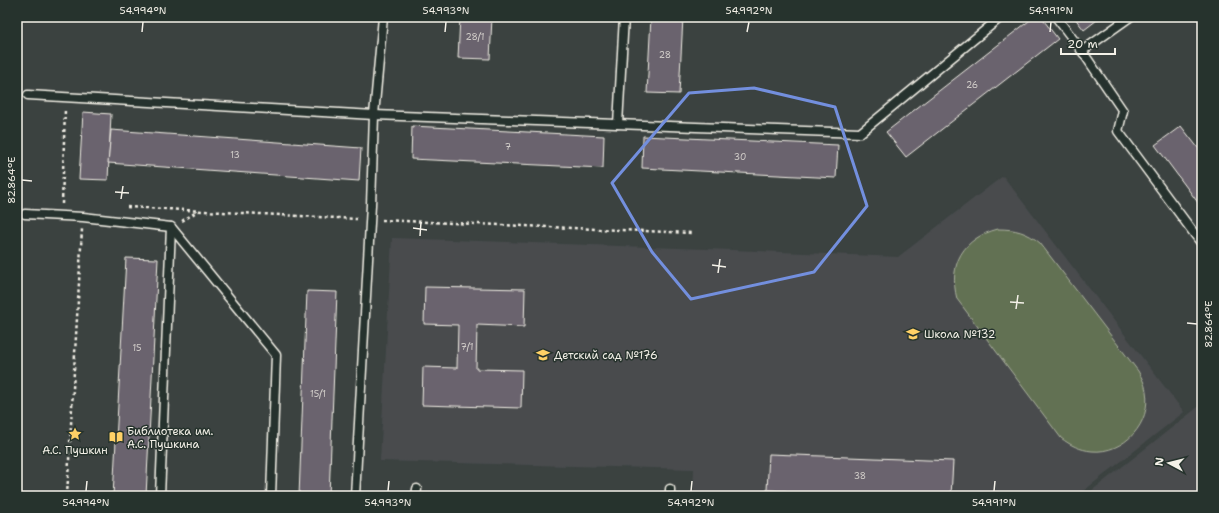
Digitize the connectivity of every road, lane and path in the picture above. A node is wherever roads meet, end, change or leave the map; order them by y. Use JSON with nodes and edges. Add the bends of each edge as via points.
{"nodes":[{"id":1,"x":383,"y":17,"type":"edge"},
{"id":2,"x":624,"y":17,"type":"edge"},
{"id":3,"x":1001,"y":17,"type":"edge"},
{"id":4,"x":1056,"y":17,"type":"edge"},
{"id":5,"x":1130,"y":17,"type":"edge"},
{"id":6,"x":1082,"y":51,"type":"junction"},
{"id":7,"x":28,"y":95,"type":"dead end"},
{"id":8,"x":65,"y":97,"type":"junction"},
{"id":9,"x":374,"y":115,"type":"junction"},
{"id":10,"x":618,"y":124,"type":"junction"},
{"id":11,"x":199,"y":211,"type":"dead end"},
{"id":12,"x":25,"y":214,"type":"dead end"},
{"id":13,"x":62,"y":216,"type":"junction"},
{"id":14,"x":83,"y":217,"type":"junction"},
{"id":15,"x":171,"y":227,"type":"junction"},
{"id":16,"x":1202,"y":244,"type":"edge"},
{"id":17,"x":67,"y":496,"type":"edge"},
{"id":18,"x":160,"y":496,"type":"edge"},
{"id":19,"x":271,"y":496,"type":"edge"},
{"id":20,"x":355,"y":496,"type":"edge"}],
"edges":[{"from":1,"to":9,"type":"lane"},
{"from":2,"to":10,"type":"lane"},
{"from":3,"to":10,"type":"lane","via":[[860,133]]},
{"from":4,"to":6,"type":"lane"},
{"from":5,"to":6,"type":"lane"},
{"from":6,"to":16,"type":"lane","via":[[1123,111],[1118,131]]},
{"from":7,"to":8,"type":"lane"},
{"from":8,"to":9,"type":"lane"},
{"from":8,"to":13,"type":"path"},
{"from":9,"to":10,"type":"lane"},
{"from":9,"to":20,"type":"lane"},
{"from":11,"to":15,"type":"path"},
{"from":12,"to":13,"type":"lane"},
{"from":13,"to":14,"type":"lane"},
{"from":14,"to":15,"type":"lane"},
{"from":14,"to":17,"type":"path"},
{"from":15,"to":18,"type":"lane"},
{"from":15,"to":19,"type":"lane","via":[[276,355]]}]}
